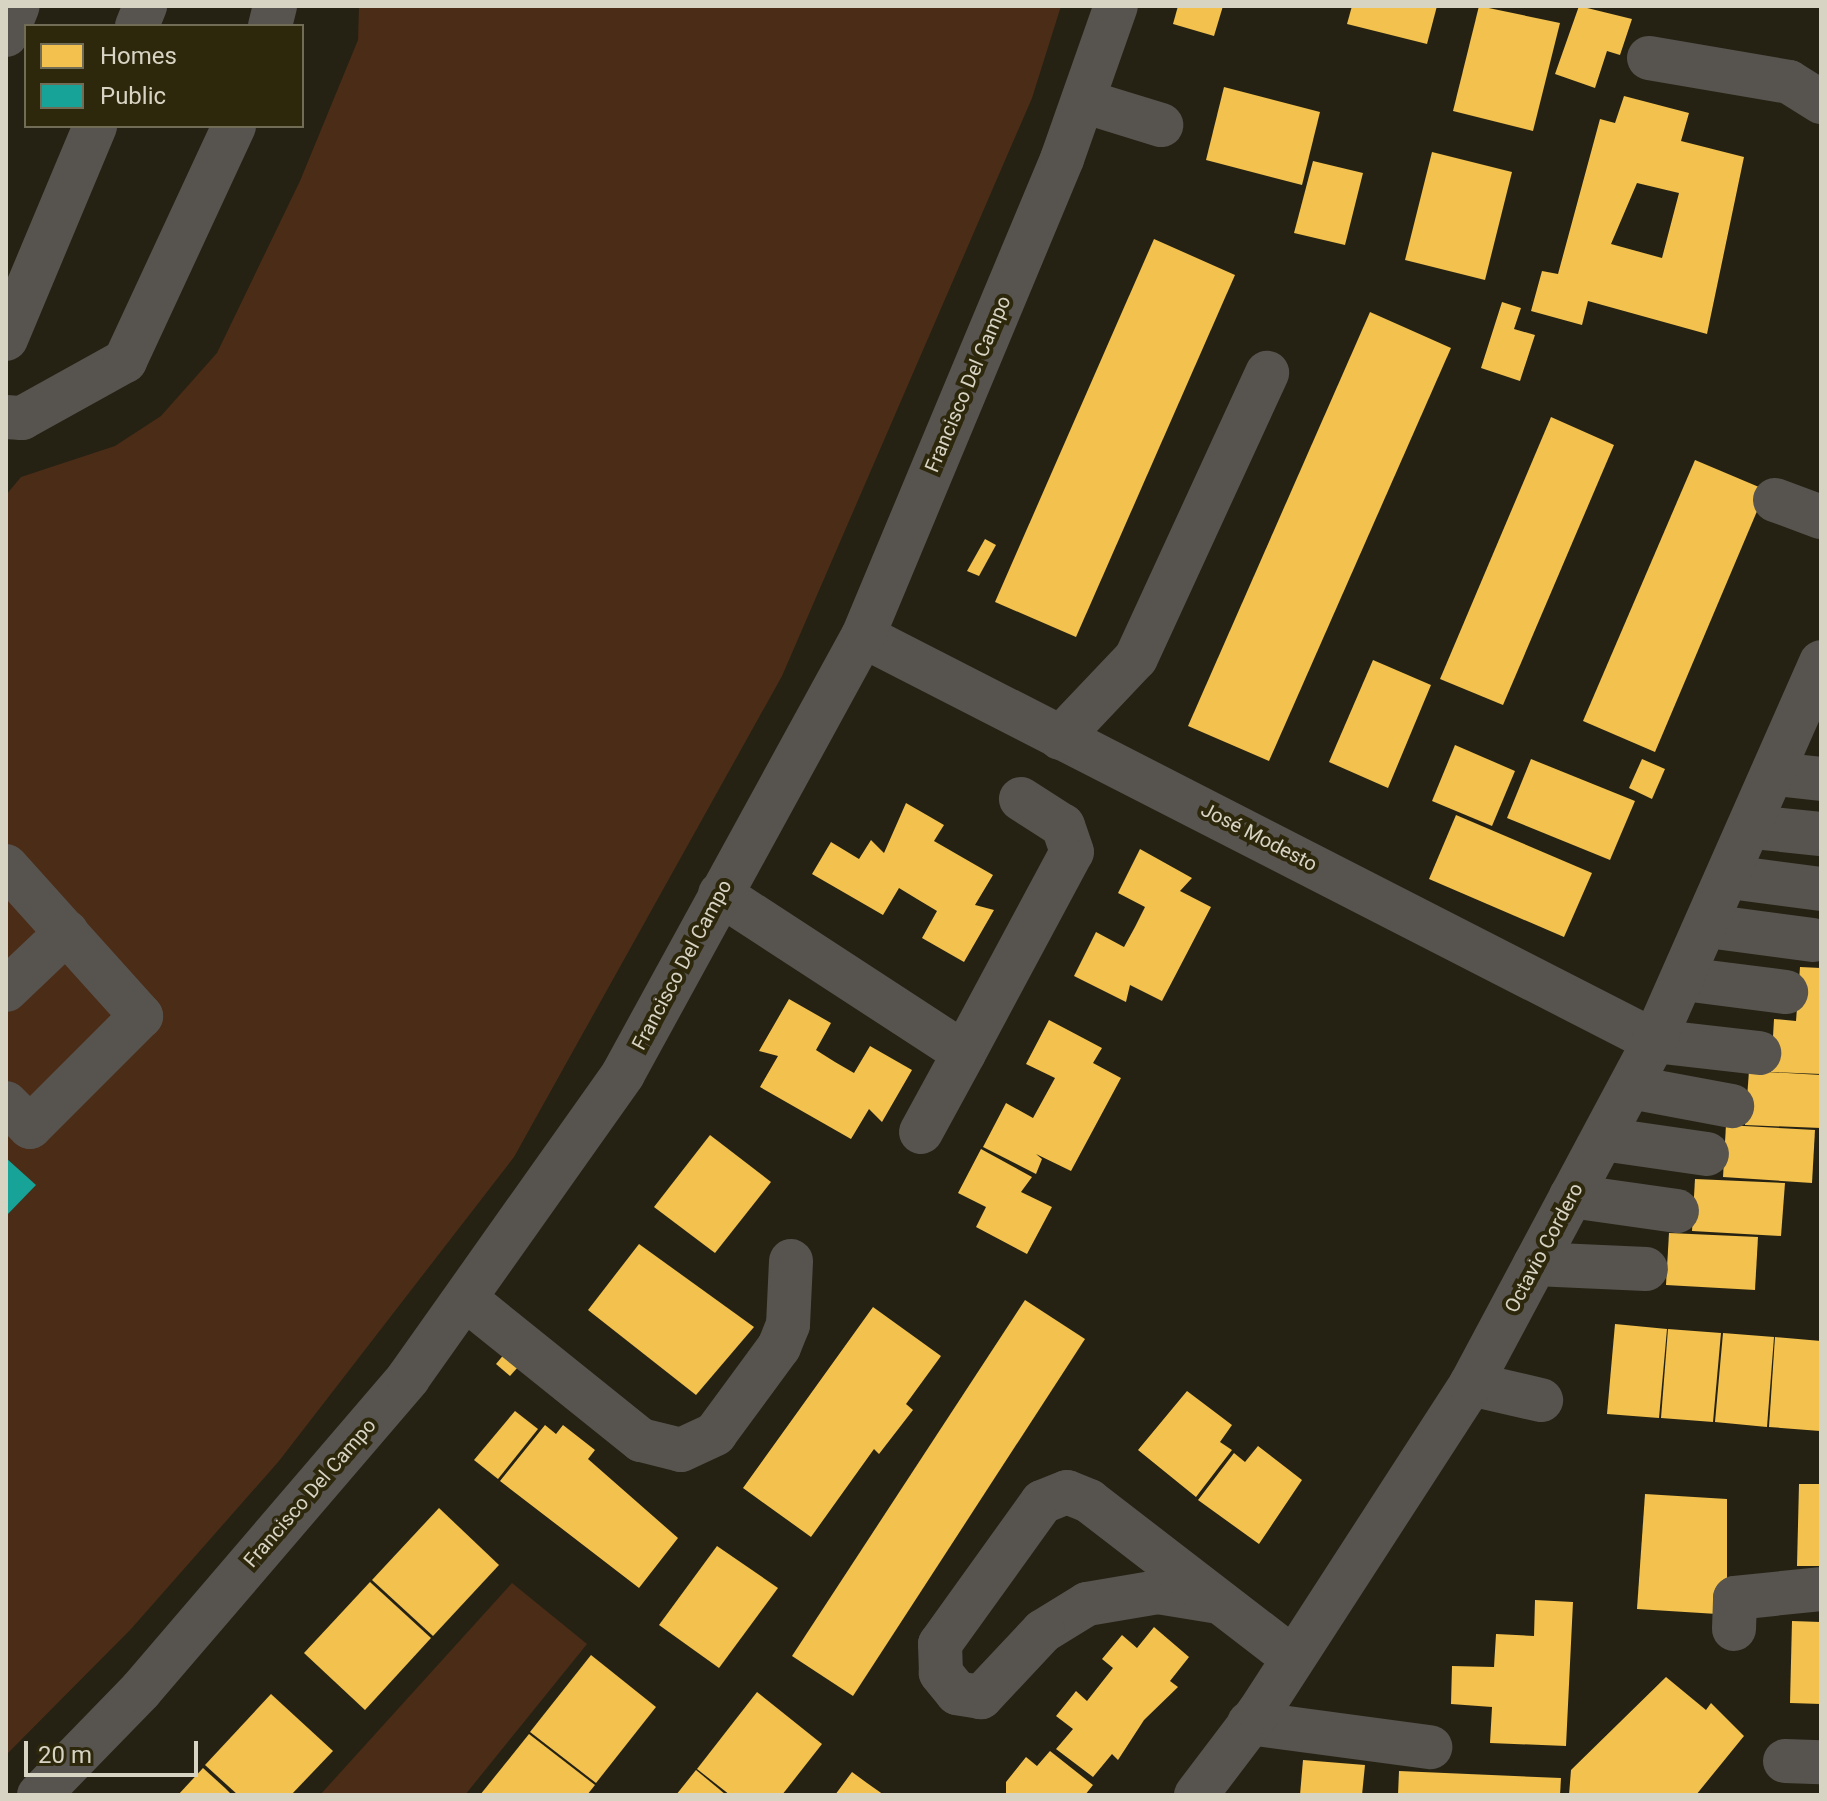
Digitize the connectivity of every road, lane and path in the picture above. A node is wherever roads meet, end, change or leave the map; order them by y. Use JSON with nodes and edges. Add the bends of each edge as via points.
{"nodes":[{"id":1,"x":18,"y":6,"type":"edge"},
{"id":2,"x":1116,"y":6,"type":"edge"},
{"id":3,"x":6,"y":35,"type":"edge"},
{"id":4,"x":1649,"y":58,"type":"dead end"},
{"id":5,"x":1083,"y":101,"type":"junction"},
{"id":6,"x":1821,"y":102,"type":"edge"},
{"id":7,"x":1161,"y":125,"type":"dead end"},
{"id":8,"x":94,"y":128,"type":"edge"},
{"id":9,"x":233,"y":128,"type":"edge"},
{"id":10,"x":6,"y":339,"type":"edge"},
{"id":11,"x":1267,"y":373,"type":"dead end"},
{"id":12,"x":6,"y":417,"type":"edge"},
{"id":13,"x":1775,"y":500,"type":"dead end"},
{"id":14,"x":1821,"y":517,"type":"edge"},
{"id":15,"x":863,"y":636,"type":"junction"},
{"id":16,"x":1821,"y":663,"type":"edge"},
{"id":17,"x":1809,"y":725,"type":"edge"},
{"id":18,"x":1060,"y":738,"type":"junction"},
{"id":19,"x":1776,"y":774,"type":"junction"},
{"id":20,"x":1821,"y":779,"type":"edge"},
{"id":21,"x":1021,"y":799,"type":"dead end"},
{"id":22,"x":1754,"y":827,"type":"junction"},
{"id":23,"x":1821,"y":834,"type":"edge"},
{"id":24,"x":6,"y":866,"type":"edge"},
{"id":25,"x":1730,"y":877,"type":"junction"},
{"id":26,"x":1821,"y":889,"type":"edge"},
{"id":27,"x":720,"y":894,"type":"junction"},
{"id":28,"x":1708,"y":926,"type":"junction"},
{"id":29,"x":67,"y":932,"type":"junction"},
{"id":30,"x":1813,"y":940,"type":"dead end"},
{"id":31,"x":1684,"y":979,"type":"junction"},
{"id":32,"x":6,"y":990,"type":"edge"},
{"id":33,"x":1786,"y":992,"type":"dead end"},
{"id":34,"x":1654,"y":1041,"type":"junction"},
{"id":35,"x":964,"y":1053,"type":"junction"},
{"id":36,"x":1759,"y":1053,"type":"dead end"},
{"id":37,"x":1630,"y":1087,"type":"junction"},
{"id":38,"x":6,"y":1103,"type":"edge"},
{"id":39,"x":1732,"y":1106,"type":"dead end"},
{"id":40,"x":921,"y":1132,"type":"dead end"},
{"id":41,"x":1603,"y":1139,"type":"junction"},
{"id":42,"x":1707,"y":1154,"type":"dead end"},
{"id":43,"x":1571,"y":1196,"type":"junction"},
{"id":44,"x":1677,"y":1211,"type":"dead end"},
{"id":45,"x":791,"y":1261,"type":"dead end"},
{"id":46,"x":1535,"y":1264,"type":"junction"},
{"id":47,"x":1646,"y":1269,"type":"dead end"},
{"id":48,"x":468,"y":1301,"type":"junction"},
{"id":49,"x":1471,"y":1384,"type":"junction"},
{"id":50,"x":1541,"y":1400,"type":"dead end"},
{"id":51,"x":1821,"y":1589,"type":"edge"},
{"id":52,"x":1233,"y":1612,"type":"junction"},
{"id":53,"x":1734,"y":1629,"type":"dead end"},
{"id":54,"x":1293,"y":1658,"type":"junction"},
{"id":55,"x":1258,"y":1712,"type":"junction"},
{"id":56,"x":1429,"y":1738,"type":"dead end"},
{"id":57,"x":39,"y":1795,"type":"edge"},
{"id":58,"x":1196,"y":1795,"type":"edge"}],
"edges":[{"from":1,"to":3,"type":"street"},
{"from":2,"to":5,"type":"street","name":"Francisco Del Campo"},
{"from":4,"to":6,"type":"street","via":[[1789,82]]},
{"from":5,"to":7,"type":"street"},
{"from":5,"to":15,"type":"street","name":"Francisco Del Campo"},
{"from":8,"to":10,"type":"street"},
{"from":9,"to":12,"type":"street","via":[[125,361],[22,418]]},
{"from":11,"to":18,"type":"street","via":[[1136,658]]},
{"from":13,"to":14,"type":"street"},
{"from":15,"to":18,"type":"street","name":"José Modesto"},
{"from":15,"to":27,"type":"street","name":"Francisco Del Campo"},
{"from":16,"to":17,"type":"street","name":"Octavio Cordero"},
{"from":17,"to":19,"type":"street","name":"Octavio Cordero"},
{"from":18,"to":34,"type":"street","name":"José Modesto"},
{"from":19,"to":20,"type":"street"},
{"from":19,"to":22,"type":"street","name":"Octavio Cordero"},
{"from":21,"to":35,"type":"street","via":[[1063,826],[1072,852]]},
{"from":22,"to":23,"type":"street"},
{"from":22,"to":25,"type":"street","name":"Octavio Cordero"},
{"from":24,"to":29,"type":"street"},
{"from":25,"to":26,"type":"street"},
{"from":25,"to":28,"type":"street","name":"Octavio Cordero"},
{"from":27,"to":35,"type":"street"},
{"from":27,"to":48,"type":"street","name":"Francisco Del Campo","via":[[623,1074]]},
{"from":28,"to":30,"type":"street"},
{"from":28,"to":31,"type":"street","name":"Octavio Cordero"},
{"from":29,"to":32,"type":"street"},
{"from":29,"to":38,"type":"street","via":[[141,1016],[30,1127]]},
{"from":31,"to":33,"type":"street"},
{"from":31,"to":34,"type":"street","name":"Octavio Cordero"},
{"from":34,"to":36,"type":"street"},
{"from":34,"to":37,"type":"street","name":"Octavio Cordero"},
{"from":35,"to":40,"type":"street"},
{"from":37,"to":39,"type":"street"},
{"from":37,"to":41,"type":"street","name":"Octavio Cordero"},
{"from":41,"to":42,"type":"street"},
{"from":41,"to":43,"type":"street","name":"Octavio Cordero"},
{"from":43,"to":44,"type":"street"},
{"from":43,"to":46,"type":"street","name":"Octavio Cordero"},
{"from":45,"to":48,"type":"street","via":[[788,1325],[779,1347],[715,1434],[681,1450],[641,1440]]},
{"from":46,"to":47,"type":"street"},
{"from":46,"to":49,"type":"street","name":"Octavio Cordero"},
{"from":48,"to":57,"type":"street","name":"Francisco Del Campo","via":[[141,1690]]},
{"from":49,"to":50,"type":"street"},
{"from":49,"to":54,"type":"street","name":"Octavio Cordero"},
{"from":51,"to":53,"type":"street","via":[[1735,1598]]},
{"from":52,"to":52,"type":"street","via":[[1089,1501],[1053,1493],[940,1644],[941,1673],[957,1693],[981,1697],[1043,1631],[1087,1604],[1158,1592]]},
{"from":52,"to":54,"type":"street"},
{"from":54,"to":55,"type":"street","name":"Octavio Cordero"},
{"from":55,"to":56,"type":"street","via":[[1336,1719]]},
{"from":55,"to":58,"type":"street","name":"Octavio Cordero"}]}
